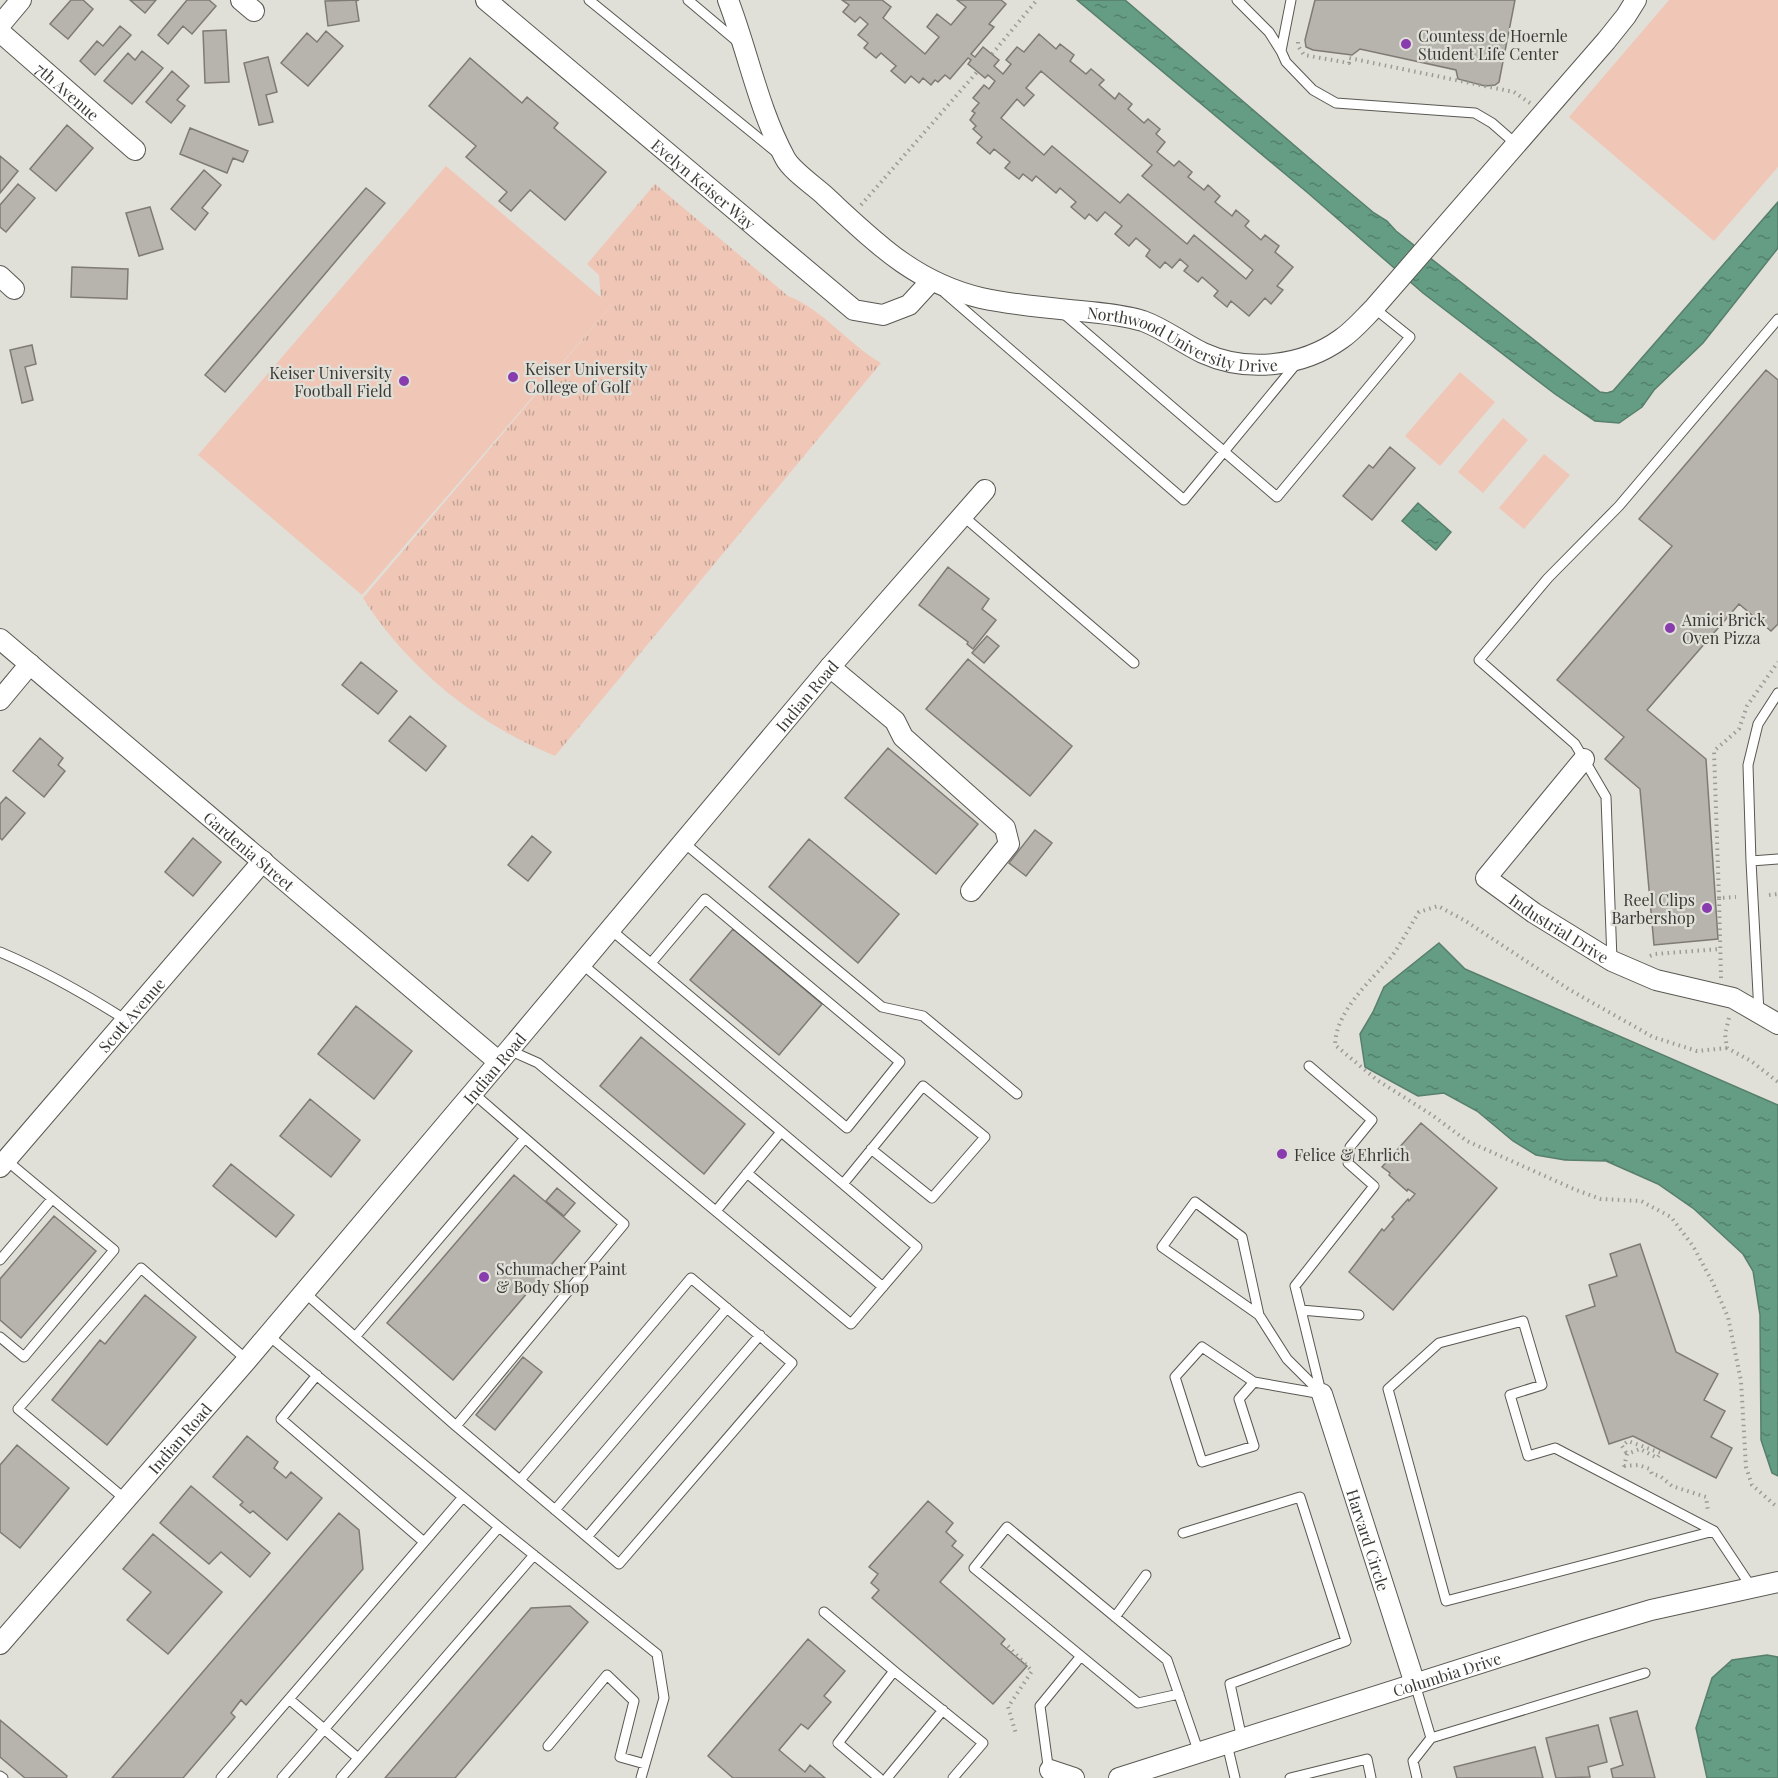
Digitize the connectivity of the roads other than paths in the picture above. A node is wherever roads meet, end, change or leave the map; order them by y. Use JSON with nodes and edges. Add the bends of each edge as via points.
{"nodes":[{"id":1,"x":21,"y":0,"type":"edge"},
{"id":2,"x":486,"y":0,"type":"edge"},
{"id":3,"x":589,"y":0,"type":"edge"},
{"id":4,"x":688,"y":0,"type":"edge"},
{"id":5,"x":728,"y":0,"type":"edge"},
{"id":6,"x":1237,"y":0,"type":"edge"},
{"id":7,"x":1291,"y":0,"type":"edge"},
{"id":8,"x":1636,"y":0,"type":"edge"},
{"id":9,"x":0,"y":25,"type":"edge"},
{"id":10,"x":0,"y":32,"type":"edge"},
{"id":11,"x":743,"y":47,"type":"junction"},
{"id":12,"x":1281,"y":51,"type":"junction"},
{"id":13,"x":1516,"y":144,"type":"junction"},
{"id":14,"x":135,"y":150,"type":"dead end"},
{"id":15,"x":786,"y":160,"type":"junction"},
{"id":16,"x":931,"y":282,"type":"junction"},
{"id":17,"x":1374,"y":308,"type":"junction"},
{"id":18,"x":1059,"y":309,"type":"junction"},
{"id":19,"x":1778,"y":320,"type":"edge"},
{"id":20,"x":1300,"y":359,"type":"junction"},
{"id":21,"x":1224,"y":452,"type":"junction"},
{"id":22,"x":985,"y":490,"type":"dead end"},
{"id":23,"x":963,"y":516,"type":"junction"},
{"id":24,"x":0,"y":639,"type":"edge"},
{"id":25,"x":1134,"y":663,"type":"dead end"},
{"id":26,"x":30,"y":664,"type":"junction"},
{"id":27,"x":830,"y":667,"type":"junction"},
{"id":28,"x":1778,"y":693,"type":"edge"},
{"id":29,"x":0,"y":700,"type":"edge"},
{"id":30,"x":1584,"y":759,"type":"junction"},
{"id":31,"x":683,"y":842,"type":"junction"},
{"id":32,"x":1778,"y":859,"type":"edge"},
{"id":33,"x":263,"y":861,"type":"junction"},
{"id":34,"x":1751,"y":861,"type":"junction"},
{"id":35,"x":971,"y":891,"type":"dead end"},
{"id":36,"x":610,"y":929,"type":"junction"},
{"id":37,"x":0,"y":952,"type":"edge"},
{"id":38,"x":651,"y":963,"type":"junction"},
{"id":39,"x":582,"y":964,"type":"junction"},
{"id":40,"x":1619,"y":964,"type":"junction"},
{"id":41,"x":1759,"y":1013,"type":"junction"},
{"id":42,"x":126,"y":1020,"type":"junction"},
{"id":43,"x":1778,"y":1024,"type":"edge"},
{"id":44,"x":504,"y":1056,"type":"junction"},
{"id":45,"x":1309,"y":1066,"type":"dead end"},
{"id":46,"x":474,"y":1093,"type":"junction"},
{"id":47,"x":1017,"y":1094,"type":"dead end"},
{"id":48,"x":781,"y":1132,"type":"junction"},
{"id":49,"x":525,"y":1137,"type":"junction"},
{"id":50,"x":871,"y":1149,"type":"junction"},
{"id":51,"x":3,"y":1163,"type":"edge"},
{"id":52,"x":747,"y":1173,"type":"junction"},
{"id":53,"x":843,"y":1184,"type":"junction"},
{"id":54,"x":52,"y":1199,"type":"junction"},
{"id":55,"x":716,"y":1211,"type":"junction"},
{"id":56,"x":0,"y":1260,"type":"edge"},
{"id":57,"x":883,"y":1287,"type":"junction"},
{"id":58,"x":304,"y":1292,"type":"junction"},
{"id":59,"x":727,"y":1308,"type":"junction"},
{"id":60,"x":1301,"y":1310,"type":"junction"},
{"id":61,"x":1359,"y":1314,"type":"dead end"},
{"id":62,"x":1259,"y":1316,"type":"junction"},
{"id":63,"x":268,"y":1335,"type":"junction"},
{"id":64,"x":760,"y":1335,"type":"junction"},
{"id":65,"x":0,"y":1337,"type":"edge"},
{"id":66,"x":355,"y":1337,"type":"junction"},
{"id":67,"x":247,"y":1360,"type":"junction"},
{"id":68,"x":317,"y":1375,"type":"junction"},
{"id":69,"x":1254,"y":1382,"type":"junction"},
{"id":70,"x":1322,"y":1395,"type":"junction"},
{"id":71,"x":456,"y":1426,"type":"junction"},
{"id":72,"x":520,"y":1480,"type":"junction"},
{"id":73,"x":464,"y":1497,"type":"junction"},
{"id":74,"x":125,"y":1499,"type":"junction"},
{"id":75,"x":555,"y":1510,"type":"junction"},
{"id":76,"x":499,"y":1527,"type":"junction"},
{"id":77,"x":1714,"y":1531,"type":"junction"},
{"id":78,"x":1183,"y":1533,"type":"dead end"},
{"id":79,"x":587,"y":1537,"type":"junction"},
{"id":80,"x":424,"y":1542,"type":"junction"},
{"id":81,"x":534,"y":1555,"type":"junction"},
{"id":82,"x":1146,"y":1575,"type":"dead end"},
{"id":83,"x":1778,"y":1582,"type":"edge"},
{"id":84,"x":1752,"y":1588,"type":"junction"},
{"id":85,"x":824,"y":1612,"type":"dead end"},
{"id":86,"x":1115,"y":1617,"type":"junction"},
{"id":87,"x":0,"y":1644,"type":"edge"},
{"id":88,"x":1081,"y":1656,"type":"junction"},
{"id":89,"x":894,"y":1671,"type":"junction"},
{"id":90,"x":1645,"y":1673,"type":"dead end"},
{"id":91,"x":1415,"y":1684,"type":"junction"},
{"id":92,"x":1179,"y":1694,"type":"junction"},
{"id":93,"x":289,"y":1699,"type":"junction"},
{"id":94,"x":943,"y":1710,"type":"junction"},
{"id":95,"x":324,"y":1730,"type":"junction"},
{"id":96,"x":1431,"y":1737,"type":"junction"},
{"id":97,"x":1235,"y":1741,"type":"junction"},
{"id":98,"x":548,"y":1746,"type":"dead end"},
{"id":99,"x":1198,"y":1753,"type":"junction"},
{"id":100,"x":358,"y":1758,"type":"junction"},
{"id":101,"x":645,"y":1764,"type":"junction"},
{"id":102,"x":1049,"y":1774,"type":"edge"},
{"id":103,"x":221,"y":1778,"type":"edge"},
{"id":104,"x":282,"y":1778,"type":"edge"},
{"id":105,"x":341,"y":1778,"type":"edge"},
{"id":106,"x":641,"y":1778,"type":"edge"},
{"id":107,"x":879,"y":1778,"type":"edge"},
{"id":108,"x":887,"y":1778,"type":"edge"},
{"id":109,"x":953,"y":1778,"type":"edge"},
{"id":110,"x":1074,"y":1778,"type":"edge"},
{"id":111,"x":1119,"y":1778,"type":"edge"},
{"id":112,"x":1235,"y":1778,"type":"edge"},
{"id":113,"x":1290,"y":1778,"type":"edge"},
{"id":114,"x":1371,"y":1778,"type":"edge"},
{"id":115,"x":1417,"y":1778,"type":"edge"}],
"edges":[{"from":1,"to":9,"type":"street"},
{"from":2,"to":16,"type":"street","name":"Evelyn Keiser Way","via":[[854,310],[883,315],[892,312],[909,305]]},
{"from":3,"to":15,"type":"lane"},
{"from":4,"to":11,"type":"lane"},
{"from":5,"to":11,"type":"street","name":"Northwood University Drive"},
{"from":6,"to":12,"type":"lane","via":[[1269,32]]},
{"from":7,"to":12,"type":"lane"},
{"from":8,"to":13,"type":"street","name":"Northwood University Drive","via":[[1606,41]]},
{"from":10,"to":14,"type":"street","name":"7th Avenue"},
{"from":11,"to":15,"type":"street","name":"Northwood University Drive","via":[[765,114]]},
{"from":12,"to":13,"type":"lane","via":[[1286,62],[1313,90],[1336,103],[1475,113]]},
{"from":13,"to":17,"type":"street","name":"Northwood University Drive"},
{"from":15,"to":16,"type":"street","name":"Northwood University Drive","via":[[857,209],[892,256]]},
{"from":16,"to":18,"type":"street","name":"Northwood University Drive","via":[[982,298]]},
{"from":16,"to":21,"type":"lane","via":[[1184,500]]},
{"from":17,"to":20,"type":"street","name":"Northwood University Drive","via":[[1342,339]]},
{"from":17,"to":21,"type":"lane","via":[[1410,337],[1277,497]]},
{"from":18,"to":20,"type":"street","name":"Northwood University Drive","via":[[1143,321],[1206,354],[1236,363],[1268,365]]},
{"from":18,"to":21,"type":"lane"},
{"from":19,"to":30,"type":"lane","via":[[1619,506],[1548,578],[1479,660],[1575,744]]},
{"from":20,"to":21,"type":"lane"},
{"from":22,"to":23,"type":"street","name":"Indian Road"},
{"from":23,"to":25,"type":"lane"},
{"from":23,"to":27,"type":"street","name":"Indian Road"},
{"from":24,"to":26,"type":"street","name":"Gardenia Street"},
{"from":26,"to":29,"type":"street"},
{"from":26,"to":33,"type":"street","name":"Gardenia Street"},
{"from":27,"to":31,"type":"street","name":"Indian Road"},
{"from":27,"to":35,"type":"street","via":[[895,721],[903,737],[1005,828],[1009,844]]},
{"from":28,"to":34,"type":"lane","via":[[1758,724],[1748,765]]},
{"from":30,"to":40,"type":"lane","via":[[1606,797]]},
{"from":30,"to":40,"type":"street","name":"Industrial Drive","via":[[1486,878],[1534,913]]},
{"from":31,"to":36,"type":"street","name":"Indian Road"},
{"from":31,"to":47,"type":"lane","via":[[882,1007],[923,1016]]},
{"from":32,"to":34,"type":"lane"},
{"from":33,"to":42,"type":"street","name":"Scott Avenue"},
{"from":33,"to":44,"type":"street","name":"Gardenia Street"},
{"from":34,"to":41,"type":"lane"},
{"from":36,"to":38,"type":"lane"},
{"from":36,"to":39,"type":"street","name":"Indian Road"},
{"from":37,"to":42,"type":"lane","via":[[38,968]]},
{"from":38,"to":38,"type":"lane","via":[[848,1128],[900,1062],[705,899]]},
{"from":39,"to":44,"type":"street","name":"Indian Road"},
{"from":39,"to":48,"type":"lane"},
{"from":40,"to":41,"type":"street","name":"Industrial Drive","via":[[1656,980],[1733,998]]},
{"from":41,"to":43,"type":"street","name":"Industrial Drive"},
{"from":42,"to":51,"type":"street","name":"Scott Avenue"},
{"from":44,"to":46,"type":"street","name":"Indian Road"},
{"from":44,"to":55,"type":"lane","via":[[538,1063]]},
{"from":45,"to":60,"type":"lane","via":[[1372,1120],[1350,1147],[1348,1163],[1374,1186],[1295,1286]]},
{"from":46,"to":49,"type":"lane"},
{"from":46,"to":58,"type":"street","name":"Indian Road"},
{"from":48,"to":52,"type":"lane"},
{"from":48,"to":53,"type":"lane"},
{"from":49,"to":66,"type":"lane"},
{"from":49,"to":71,"type":"lane","via":[[624,1224]]},
{"from":50,"to":50,"type":"lane","via":[[922,1086],[985,1137],[932,1198]]},
{"from":50,"to":53,"type":"lane"},
{"from":51,"to":54,"type":"lane"},
{"from":52,"to":55,"type":"lane"},
{"from":52,"to":57,"type":"lane"},
{"from":53,"to":57,"type":"lane","via":[[918,1247]]},
{"from":54,"to":56,"type":"lane"},
{"from":54,"to":65,"type":"lane","via":[[114,1250],[24,1357]]},
{"from":55,"to":57,"type":"lane","via":[[851,1324]]},
{"from":58,"to":63,"type":"street","name":"Indian Road"},
{"from":58,"to":66,"type":"lane"},
{"from":59,"to":64,"type":"lane"},
{"from":59,"to":72,"type":"lane","via":[[691,1278]]},
{"from":59,"to":75,"type":"lane"},
{"from":60,"to":61,"type":"lane"},
{"from":60,"to":70,"type":"lane"},
{"from":62,"to":62,"type":"lane","via":[[1242,1237],[1195,1203],[1162,1247]]},
{"from":62,"to":70,"type":"lane","via":[[1287,1359]]},
{"from":63,"to":67,"type":"street","name":"Indian Road"},
{"from":63,"to":68,"type":"lane"},
{"from":64,"to":79,"type":"lane"},
{"from":64,"to":79,"type":"lane","via":[[792,1363],[619,1564]]},
{"from":66,"to":71,"type":"lane"},
{"from":67,"to":74,"type":"street","name":"Indian Road"},
{"from":67,"to":74,"type":"lane","via":[[141,1268],[18,1409]]},
{"from":68,"to":73,"type":"lane"},
{"from":68,"to":80,"type":"lane","via":[[281,1419]]},
{"from":69,"to":69,"type":"lane","via":[[1202,1347],[1175,1377],[1202,1462],[1254,1446],[1239,1399]]},
{"from":69,"to":70,"type":"lane"},
{"from":70,"to":91,"type":"street","name":"Harvard Circle"},
{"from":71,"to":72,"type":"lane"},
{"from":72,"to":75,"type":"lane"},
{"from":73,"to":76,"type":"lane"},
{"from":73,"to":80,"type":"lane"},
{"from":74,"to":87,"type":"street","name":"Indian Road"},
{"from":75,"to":79,"type":"lane"},
{"from":76,"to":81,"type":"lane"},
{"from":76,"to":95,"type":"lane"},
{"from":77,"to":77,"type":"lane","via":[[1555,1448],[1528,1456],[1510,1395],[1542,1385],[1523,1321],[1439,1343],[1388,1389],[1446,1601]]},
{"from":77,"to":84,"type":"lane"},
{"from":78,"to":97,"type":"lane","via":[[1300,1497],[1346,1641],[1230,1684]]},
{"from":80,"to":93,"type":"lane"},
{"from":81,"to":100,"type":"lane"},
{"from":81,"to":101,"type":"lane","via":[[657,1654],[664,1698]]},
{"from":82,"to":86,"type":"lane"},
{"from":83,"to":84,"type":"street","name":"Columbia Drive"},
{"from":84,"to":91,"type":"street","name":"Columbia Drive","via":[[1651,1610]]},
{"from":85,"to":89,"type":"lane"},
{"from":86,"to":88,"type":"lane","via":[[1007,1527],[974,1568]]},
{"from":86,"to":92,"type":"lane","via":[[1167,1660]]},
{"from":88,"to":92,"type":"lane","via":[[1138,1703]]},
{"from":88,"to":102,"type":"lane","via":[[1040,1706]]},
{"from":89,"to":94,"type":"lane"},
{"from":89,"to":107,"type":"lane","via":[[838,1743]]},
{"from":90,"to":96,"type":"lane"},
{"from":91,"to":96,"type":"lane"},
{"from":91,"to":97,"type":"street","name":"Columbia Drive"},
{"from":92,"to":99,"type":"lane"},
{"from":93,"to":95,"type":"lane"},
{"from":93,"to":103,"type":"lane"},
{"from":94,"to":108,"type":"lane"},
{"from":94,"to":109,"type":"lane","via":[[983,1743]]},
{"from":95,"to":100,"type":"lane"},
{"from":95,"to":104,"type":"lane"},
{"from":96,"to":115,"type":"lane","via":[[1413,1761]]},
{"from":97,"to":99,"type":"street","name":"Columbia Drive"},
{"from":97,"to":112,"type":"lane"},
{"from":98,"to":101,"type":"lane","via":[[607,1676],[634,1701],[620,1757]]},
{"from":99,"to":111,"type":"street","name":"Columbia Drive"},
{"from":100,"to":105,"type":"lane"},
{"from":101,"to":106,"type":"lane"},
{"from":102,"to":110,"type":"street"},
{"from":113,"to":114,"type":"lane","via":[[1367,1759]]}]}
